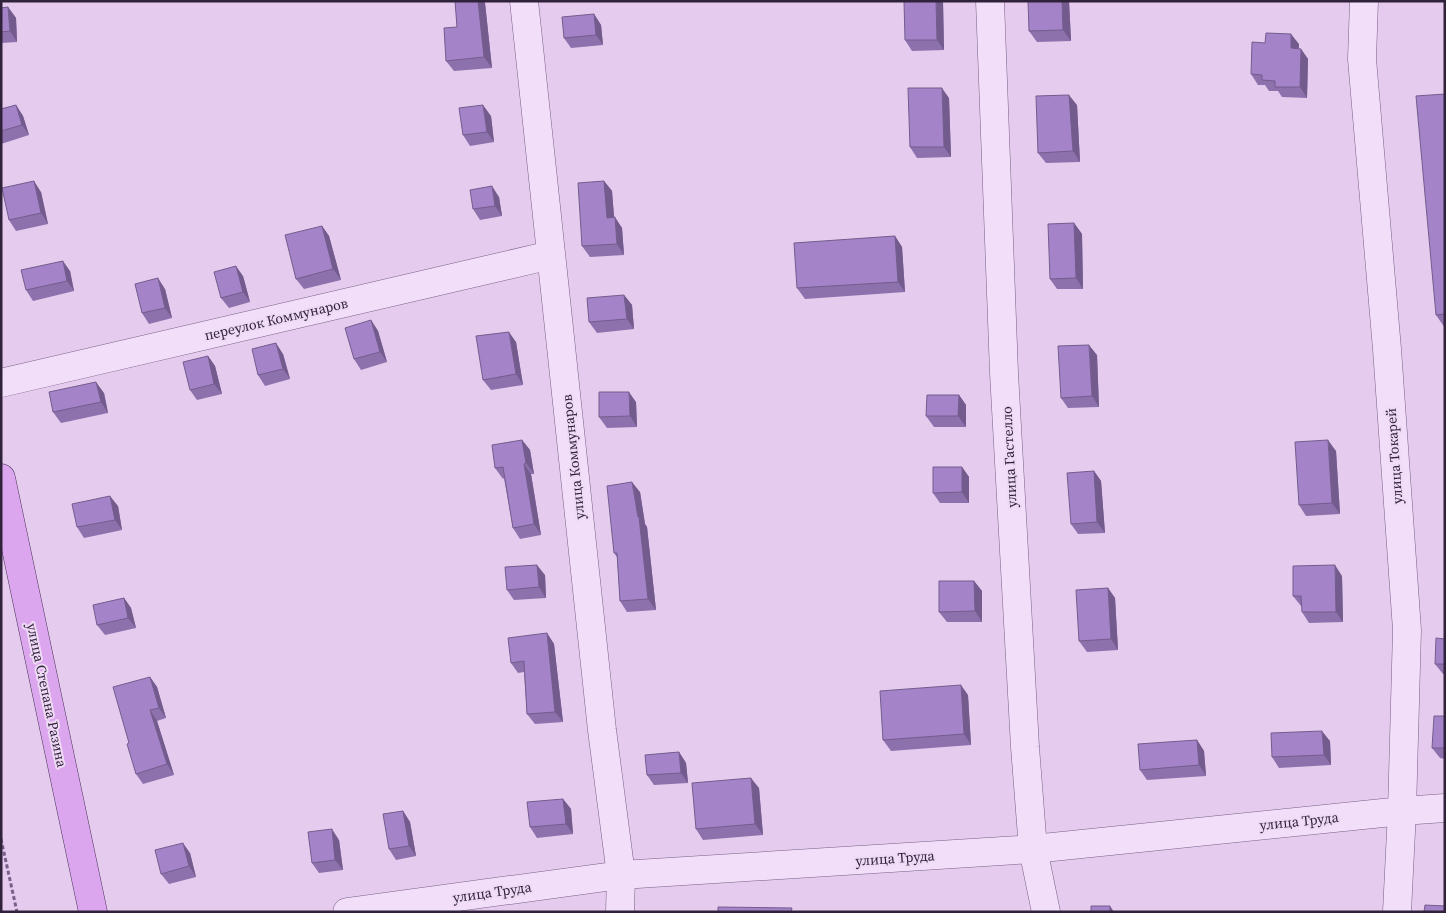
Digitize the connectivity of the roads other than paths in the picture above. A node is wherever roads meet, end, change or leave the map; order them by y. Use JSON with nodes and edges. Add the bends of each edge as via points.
{"nodes":[{"id":1,"x":524,"y":1,"type":"edge"},
{"id":2,"x":990,"y":1,"type":"edge"},
{"id":3,"x":1364,"y":1,"type":"edge"},
{"id":4,"x":551,"y":255,"type":"junction"},
{"id":5,"x":1,"y":383,"type":"edge"},
{"id":6,"x":1,"y":478,"type":"edge"},
{"id":7,"x":1445,"y":808,"type":"edge"},
{"id":8,"x":1402,"y":810,"type":"junction"},
{"id":9,"x":1033,"y":849,"type":"junction"},
{"id":10,"x":621,"y":875,"type":"junction"},
{"id":11,"x":92,"y":912,"type":"edge"},
{"id":12,"x":347,"y":912,"type":"edge"},
{"id":13,"x":620,"y":912,"type":"edge"},
{"id":14,"x":1046,"y":912,"type":"edge"},
{"id":15,"x":1397,"y":912,"type":"edge"}],
"edges":[{"from":1,"to":4,"type":"street","name":"улица Коммунаров"},
{"from":2,"to":9,"type":"street","name":"улица Гастелло","via":[[1004,373]]},
{"from":3,"to":8,"type":"street","name":"улица Токарей","via":[[1362,60],[1407,630]]},
{"from":4,"to":5,"type":"street","name":"переулок Коммунаров"},
{"from":4,"to":10,"type":"street","name":"улица Коммунаров","via":[[602,730]]},
{"from":6,"to":11,"type":"main road","name":"улица Степана Разина"},
{"from":7,"to":8,"type":"street","name":"улица Труда"},
{"from":8,"to":9,"type":"street","name":"улица Труда"},
{"from":8,"to":15,"type":"street","name":"улица Токарей"},
{"from":9,"to":10,"type":"street","name":"улица Труда"},
{"from":9,"to":14,"type":"street","name":"улица Гастелло"},
{"from":10,"to":12,"type":"street","name":"улица Труда"},
{"from":10,"to":13,"type":"street","name":"улица Коммунаров"}]}
